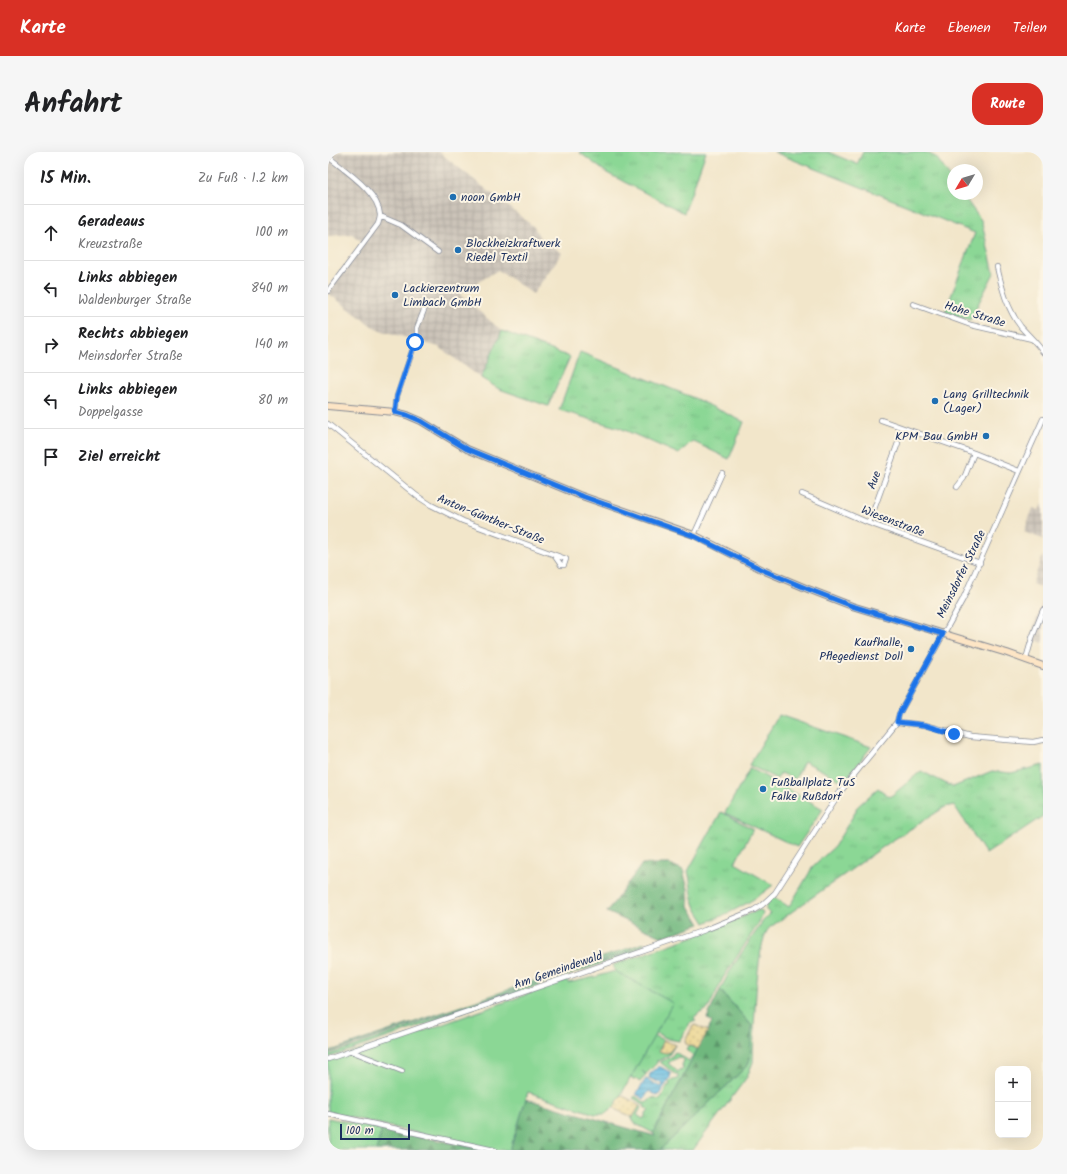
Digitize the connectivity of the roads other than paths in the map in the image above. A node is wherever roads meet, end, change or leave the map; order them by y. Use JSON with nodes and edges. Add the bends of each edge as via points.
{"nodes":[{"id":1,"x":331,"y":152,"type":"edge"},
{"id":2,"x":380,"y":216,"type":"junction"},
{"id":3,"x":438,"y":252,"type":"dead end"},
{"id":4,"x":997,"y":266,"type":"dead end"},
{"id":5,"x":328,"y":291,"type":"edge"},
{"id":6,"x":913,"y":304,"type":"dead end"},
{"id":7,"x":426,"y":305,"type":"dead end"},
{"id":8,"x":1032,"y":339,"type":"junction"},
{"id":9,"x":1043,"y":352,"type":"edge"},
{"id":10,"x":328,"y":406,"type":"edge"},
{"id":11,"x":395,"y":412,"type":"junction"},
{"id":12,"x":1043,"y":419,"type":"edge"},
{"id":13,"x":882,"y":420,"type":"dead end"},
{"id":14,"x":328,"y":424,"type":"edge"},
{"id":15,"x":898,"y":443,"type":"dead end"},
{"id":16,"x":974,"y":453,"type":"junction"},
{"id":17,"x":1019,"y":472,"type":"junction"},
{"id":18,"x":722,"y":473,"type":"dead end"},
{"id":19,"x":957,"y":487,"type":"dead end"},
{"id":20,"x":802,"y":494,"type":"dead end"},
{"id":21,"x":869,"y":523,"type":"junction"},
{"id":22,"x":694,"y":536,"type":"junction"},
{"id":23,"x":554,"y":555,"type":"dead end"},
{"id":24,"x":980,"y":563,"type":"junction"},
{"id":25,"x":1043,"y":610,"type":"edge"},
{"id":26,"x":943,"y":634,"type":"junction"},
{"id":27,"x":1026,"y":659,"type":"junction"},
{"id":28,"x":1043,"y":666,"type":"edge"},
{"id":29,"x":897,"y":722,"type":"junction"},
{"id":30,"x":1043,"y":740,"type":"edge"},
{"id":31,"x":768,"y":900,"type":"joint"},
{"id":32,"x":351,"y":1051,"type":"junction"},
{"id":33,"x":328,"y":1059,"type":"edge"},
{"id":34,"x":402,"y":1071,"type":"dead end"},
{"id":35,"x":328,"y":1114,"type":"edge"},
{"id":36,"x":494,"y":1150,"type":"edge"}],
"edges":[{"from":1,"to":2,"type":"street","via":[[331,159],[372,195]]},
{"from":2,"to":3,"type":"street","via":[[401,225]]},
{"from":2,"to":5,"type":"street","via":[[378,224]]},
{"from":4,"to":8,"type":"street","name":"Hohe Straße","via":[[1010,310]]},
{"from":6,"to":8,"type":"street","name":"Hohe Straße","via":[[971,325]]},
{"from":7,"to":11,"type":"street","via":[[397,396]]},
{"from":8,"to":9,"type":"street","name":"Hohe Straße"},
{"from":10,"to":11,"type":"main road"},
{"from":11,"to":22,"type":"main road","via":[[421,421],[467,449],[509,467]]},
{"from":12,"to":17,"type":"street","name":"Meinsdorfer Straße"},
{"from":13,"to":16,"type":"street"},
{"from":14,"to":23,"type":"street","name":"Anton-Günther-Straße","via":[[431,505],[463,521]]},
{"from":15,"to":21,"type":"street","name":"Aue"},
{"from":16,"to":17,"type":"street"},
{"from":16,"to":19,"type":"street","via":[[964,478]]},
{"from":17,"to":24,"type":"street","name":"Meinsdorfer Straße"},
{"from":18,"to":22,"type":"street"},
{"from":20,"to":21,"type":"street","name":"Wiesenstraße"},
{"from":21,"to":24,"type":"street","name":"Wiesenstraße"},
{"from":22,"to":26,"type":"main road","via":[[808,589],[852,606]]},
{"from":24,"to":26,"type":"street","name":"Meinsdorfer Straße"},
{"from":25,"to":27,"type":"street"},
{"from":26,"to":27,"type":"main road"},
{"from":26,"to":29,"type":"street","name":"Meinsdorfer Straße"},
{"from":27,"to":28,"type":"main road"},
{"from":29,"to":30,"type":"street","via":[[925,725],[970,737],[1032,742]]},
{"from":29,"to":31,"type":"street","name":"Meinsdorfer Straße","via":[[840,792]]},
{"from":31,"to":32,"type":"street","name":"Am Gemeindewald","via":[[754,910],[705,930]]},
{"from":32,"to":33,"type":"street","name":"Am Gemeindewald"},
{"from":32,"to":34,"type":"street"},
{"from":35,"to":36,"type":"street"}]}
